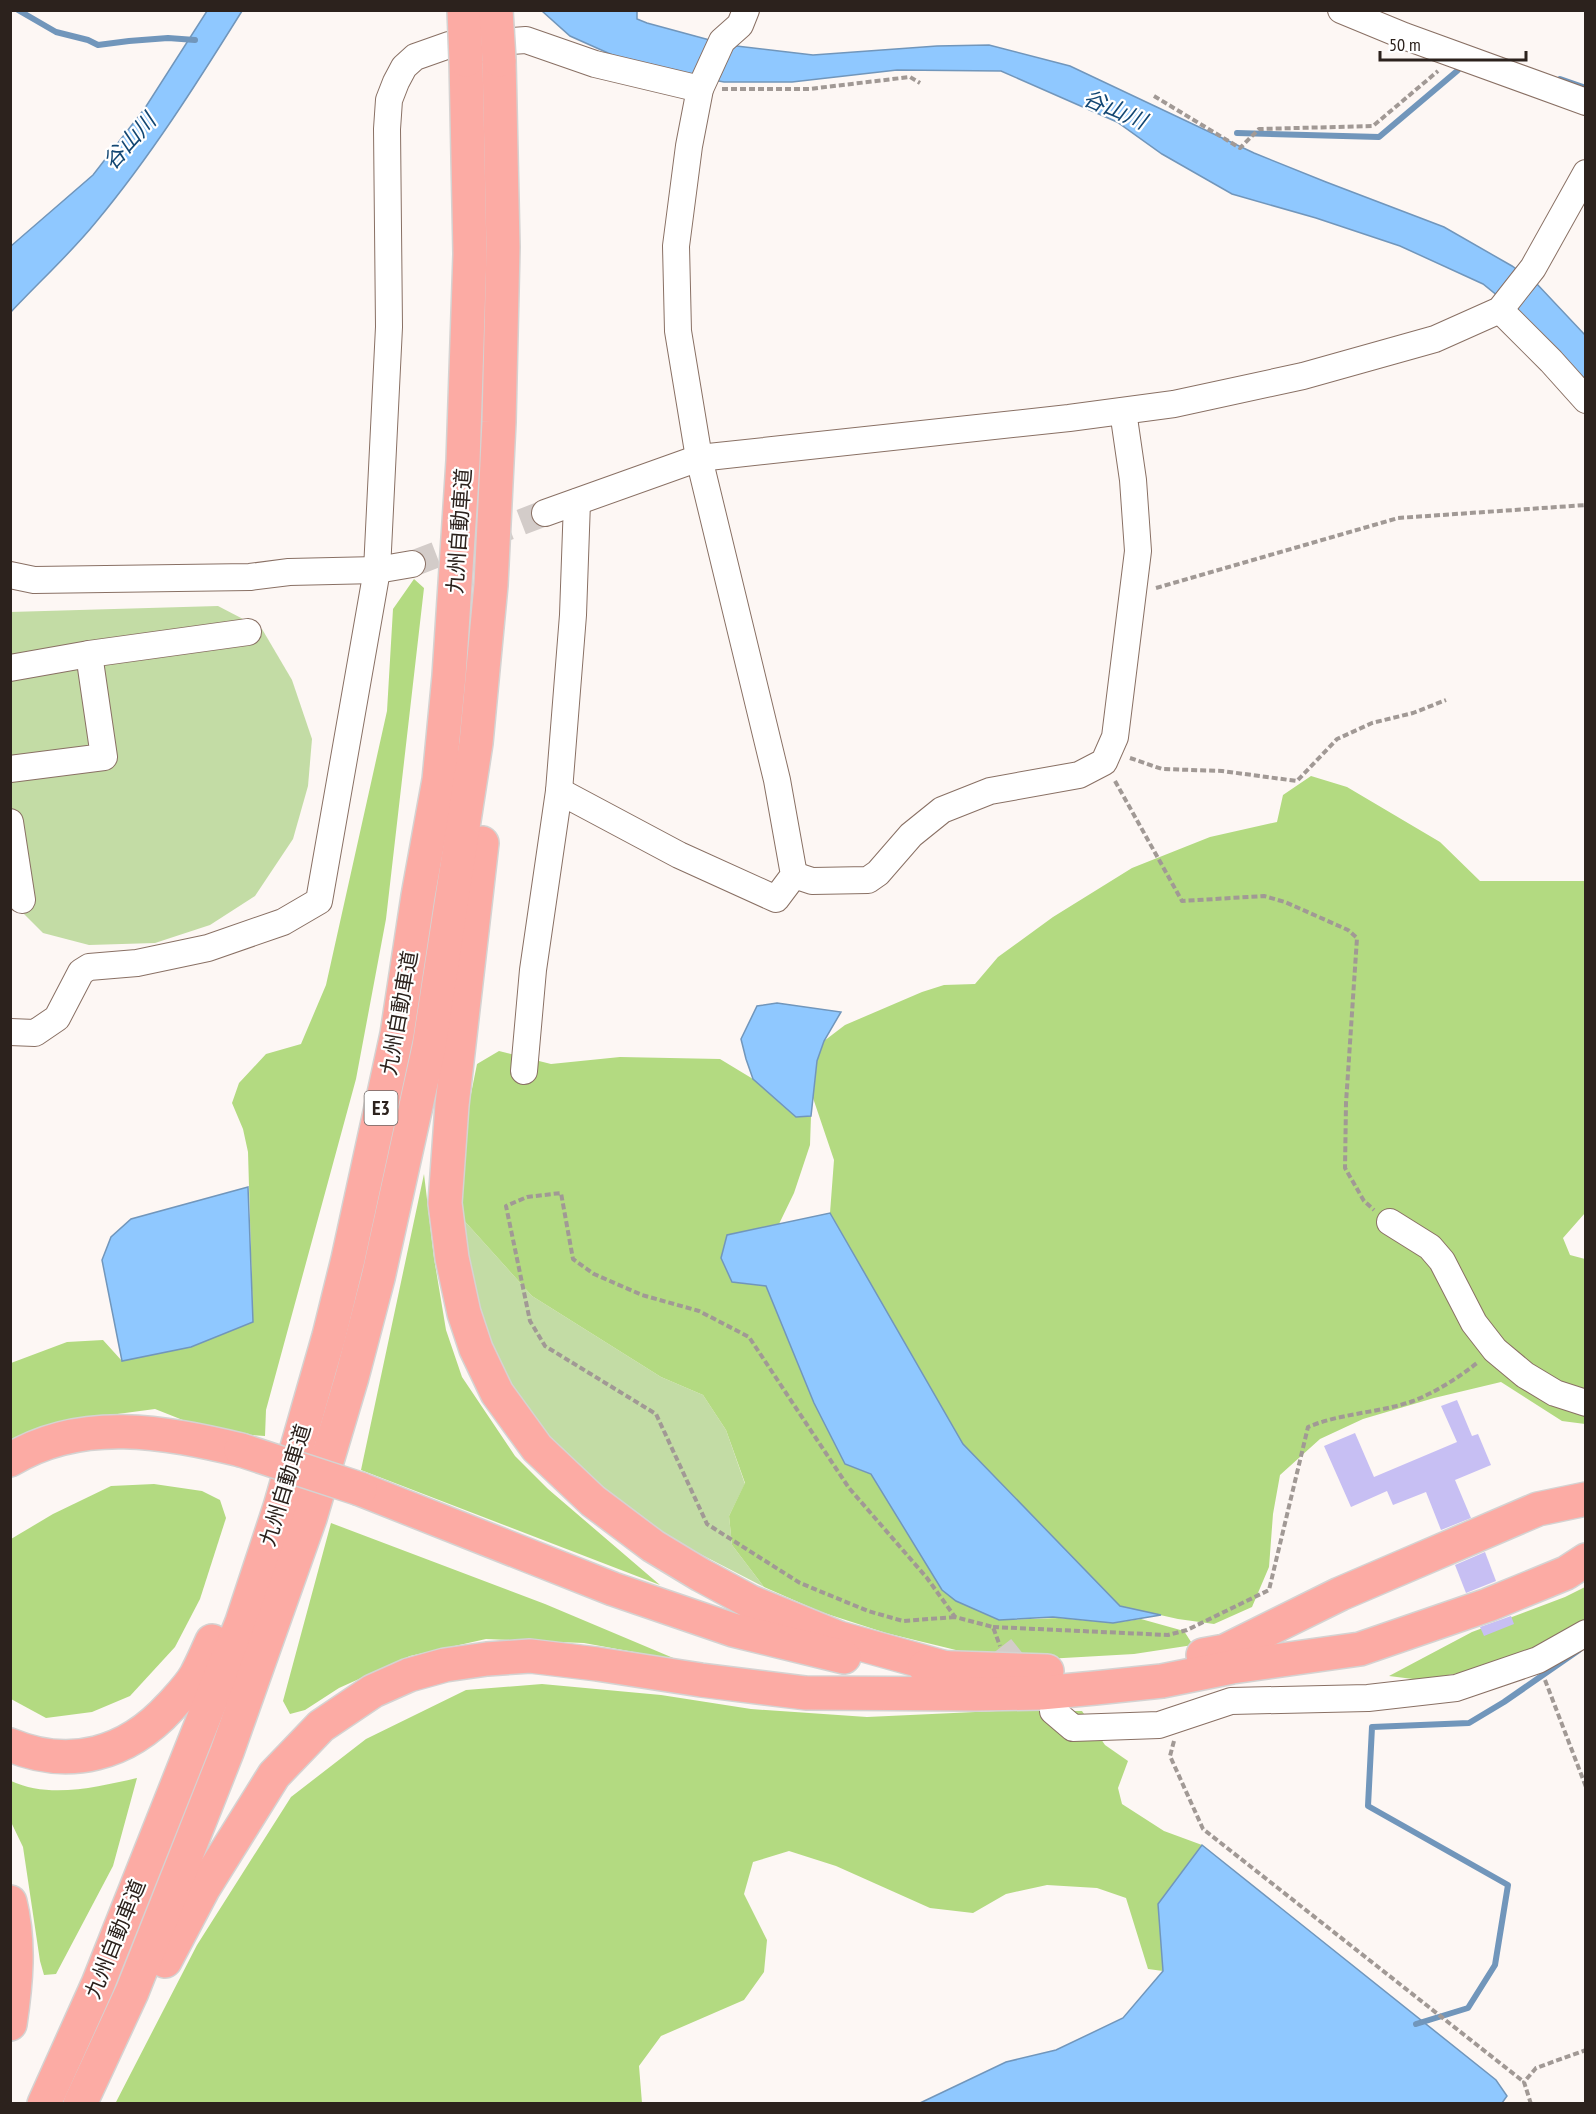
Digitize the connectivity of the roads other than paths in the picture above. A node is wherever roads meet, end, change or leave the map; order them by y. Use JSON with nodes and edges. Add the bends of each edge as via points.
{"nodes":[{"id":1,"x":464,"y":10,"type":"edge"},
{"id":2,"x":496,"y":10,"type":"edge"},
{"id":3,"x":746,"y":10,"type":"edge"},
{"id":4,"x":1341,"y":10,"type":"edge"},
{"id":5,"x":701,"y":87,"type":"junction"},
{"id":6,"x":1586,"y":102,"type":"edge"},
{"id":7,"x":1586,"y":173,"type":"edge"},
{"id":8,"x":1500,"y":310,"type":"junction"},
{"id":9,"x":1586,"y":400,"type":"edge"},
{"id":10,"x":1123,"y":411,"type":"junction"},
{"id":11,"x":699,"y":458,"type":"junction"},
{"id":12,"x":577,"y":502,"type":"junction"},
{"id":13,"x":545,"y":513,"type":"tunnel mouth"},
{"id":14,"x":412,"y":564,"type":"tunnel mouth"},
{"id":15,"x":377,"y":570,"type":"junction"},
{"id":16,"x":10,"y":575,"type":"edge"},
{"id":17,"x":491,"y":585,"type":"junction"},
{"id":18,"x":248,"y":632,"type":"dead end"},
{"id":19,"x":90,"y":654,"type":"junction"},
{"id":20,"x":10,"y":668,"type":"edge"},
{"id":21,"x":10,"y":769,"type":"edge"},
{"id":22,"x":559,"y":791,"type":"junction"},
{"id":23,"x":10,"y":822,"type":"edge"},
{"id":24,"x":794,"y":875,"type":"junction"},
{"id":25,"x":22,"y":900,"type":"dead end"},
{"id":26,"x":10,"y":1032,"type":"edge"},
{"id":27,"x":524,"y":1071,"type":"dead end"},
{"id":28,"x":1390,"y":1222,"type":"road end"},
{"id":29,"x":329,"y":1335,"type":"junction"},
{"id":30,"x":1586,"y":1403,"type":"edge"},
{"id":31,"x":239,"y":1459,"type":"junction"},
{"id":32,"x":10,"y":1460,"type":"edge"},
{"id":33,"x":10,"y":1483,"type":"edge"},
{"id":34,"x":357,"y":1498,"type":"junction"},
{"id":35,"x":1586,"y":1499,"type":"edge"},
{"id":36,"x":1586,"y":1560,"type":"edge"},
{"id":37,"x":1586,"y":1633,"type":"edge"},
{"id":38,"x":946,"y":1668,"type":"junction"},
{"id":39,"x":909,"y":1692,"type":"junction"},
{"id":40,"x":1053,"y":1711,"type":"dead end"},
{"id":41,"x":10,"y":1745,"type":"edge"},
{"id":42,"x":10,"y":1902,"type":"edge"},
{"id":43,"x":10,"y":2024,"type":"edge"},
{"id":44,"x":86,"y":2091,"type":"edge"},
{"id":45,"x":44,"y":2103,"type":"edge"}],
"edges":[{"from":1,"to":29,"type":"highway","name":"九州自動車道","number":"E3","bridge":true,"via":[[470,254],[464,461],[439,780],[398,1034]]},
{"from":2,"to":17,"type":"highway","name":"九州自動車道","number":"E3","bridge":true,"via":[[502,259]]},
{"from":3,"to":5,"type":"street","via":[[740,25],[722,41]]},
{"from":4,"to":6,"type":"street"},
{"from":5,"to":11,"type":"street","via":[[676,246],[678,331]]},
{"from":5,"to":15,"type":"street","via":[[595,64],[526,40],[449,45],[415,57],[404,67],[389,100],[387,129],[389,327]]},
{"from":7,"to":8,"type":"street","via":[[1533,268]]},
{"from":8,"to":9,"type":"street"},
{"from":8,"to":10,"type":"street","via":[[1435,339],[1303,376]]},
{"from":10,"to":11,"type":"street"},
{"from":10,"to":24,"type":"street","via":[[1138,551],[1115,737],[1107,756],[1079,775],[990,791],[942,810],[911,835],[868,880],[812,882]]},
{"from":11,"to":12,"type":"street"},
{"from":11,"to":24,"type":"street","via":[[777,780]]},
{"from":12,"to":13,"type":"street"},
{"from":12,"to":22,"type":"street","via":[[573,615]]},
{"from":14,"to":15,"type":"street"},
{"from":15,"to":16,"type":"street","via":[[250,577],[34,580]]},
{"from":15,"to":26,"type":"street","via":[[319,901],[283,922],[208,948],[137,963],[89,967],[81,972],[57,1018],[35,1034]]},
{"from":17,"to":38,"type":"highway","via":[[487,801],[452,1105],[445,1203],[452,1258],[476,1349],[497,1393],[537,1448],[593,1501],[653,1546],[751,1602],[839,1638]]},
{"from":17,"to":44,"type":"highway","name":"九州自動車道","number":"E3","via":[[476,744],[429,1047],[352,1377],[310,1518],[227,1752],[132,1992]]},
{"from":18,"to":19,"type":"street"},
{"from":19,"to":20,"type":"street"},
{"from":19,"to":21,"type":"street","via":[[104,757]]},
{"from":22,"to":24,"type":"street","via":[[679,855],[776,898]]},
{"from":22,"to":27,"type":"street","via":[[533,970]]},
{"from":23,"to":25,"type":"street"},
{"from":28,"to":30,"type":"street","via":[[1442,1260],[1474,1323],[1494,1350],[1524,1375],[1555,1393]]},
{"from":29,"to":41,"type":"highway","via":[[285,1428],[221,1621],[196,1676],[179,1698],[155,1725],[100,1753],[54,1757],[30,1754]]},
{"from":29,"to":45,"type":"highway","name":"九州自動車道","number":"E3","via":[[280,1507],[242,1622],[98,1984]]},
{"from":31,"to":32,"type":"highway","via":[[188,1437],[114,1431],[44,1444]]},
{"from":31,"to":33,"type":"highway","via":[[115,1450],[56,1461]]},
{"from":31,"to":34,"type":"highway"},
{"from":34,"to":38,"type":"highway","via":[[733,1630],[886,1666]]},
{"from":34,"to":39,"type":"highway","via":[[617,1611],[716,1646]]},
{"from":35,"to":38,"type":"highway","via":[[1538,1509],[1340,1594],[1225,1651],[1088,1669]]},
{"from":36,"to":39,"type":"highway","via":[[1566,1573],[1488,1605],[1360,1649],[1095,1688],[1030,1693]]},
{"from":37,"to":40,"type":"street","via":[[1538,1660],[1455,1688],[1368,1698],[1231,1701],[1159,1725],[1073,1728]]},
{"from":39,"to":44,"type":"highway","via":[[806,1693],[530,1656],[445,1665],[373,1691],[321,1726],[274,1775],[202,1889],[148,1998]]},
{"from":42,"to":43,"type":"highway","via":[[16,1949]]}]}
